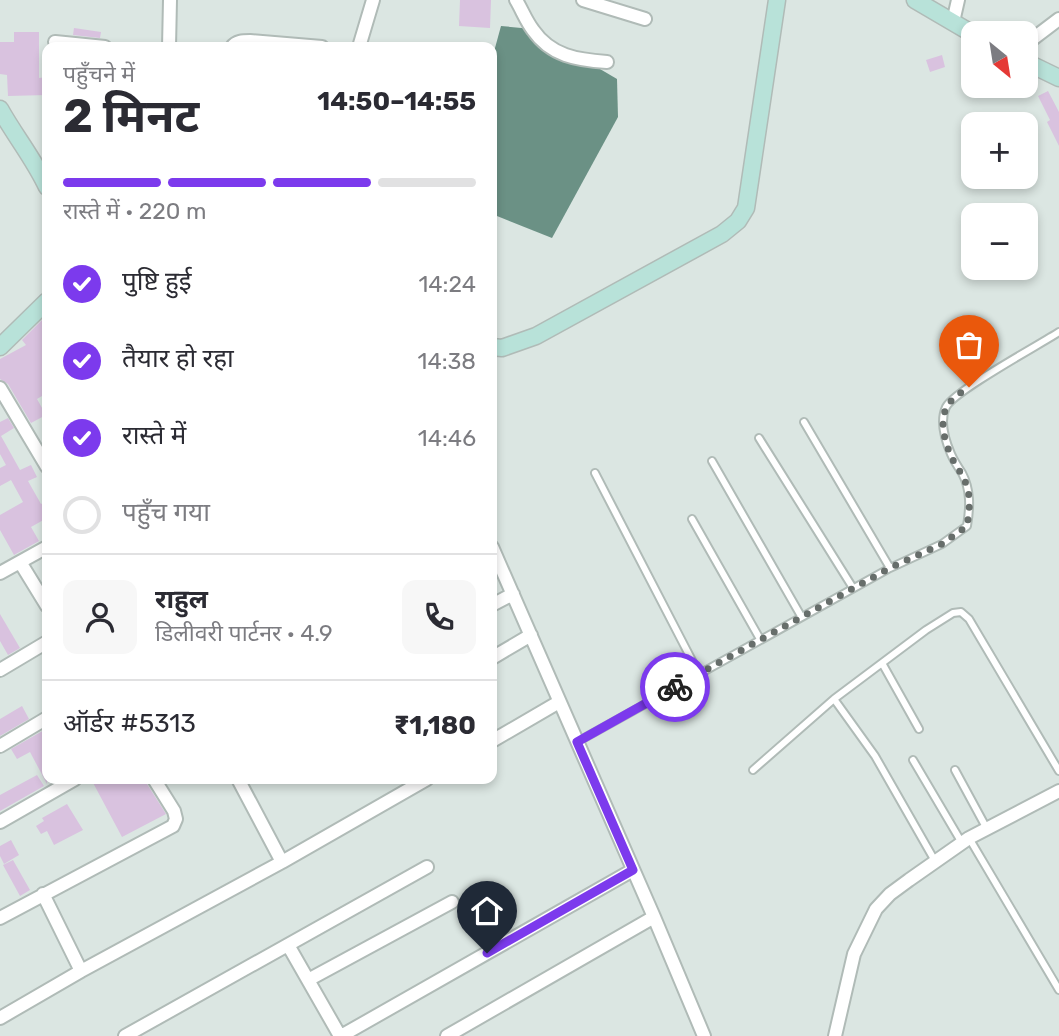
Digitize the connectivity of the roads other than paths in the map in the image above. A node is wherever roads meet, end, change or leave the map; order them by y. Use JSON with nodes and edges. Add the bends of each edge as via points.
{"nodes":[{"id":1,"x":170,"y":0,"type":"edge"},
{"id":2,"x":373,"y":0,"type":"edge"},
{"id":3,"x":516,"y":0,"type":"edge"},
{"id":4,"x":583,"y":0,"type":"edge"},
{"id":5,"x":777,"y":0,"type":"edge"},
{"id":6,"x":915,"y":0,"type":"edge"},
{"id":7,"x":958,"y":0,"type":"edge"},
{"id":8,"x":935,"y":6,"type":"edge"},
{"id":9,"x":645,"y":19,"type":"dead end"},
{"id":10,"x":1059,"y":19,"type":"edge"},
{"id":11,"x":953,"y":22,"type":"junction"},
{"id":12,"x":961,"y":27,"type":"edge"},
{"id":13,"x":1038,"y":35,"type":"edge"},
{"id":14,"x":169,"y":42,"type":"edge"},
{"id":15,"x":238,"y":42,"type":"edge"},
{"id":16,"x":262,"y":42,"type":"edge"},
{"id":17,"x":360,"y":42,"type":"edge"},
{"id":18,"x":607,"y":62,"type":"dead end"},
{"id":19,"x":1038,"y":68,"type":"edge"},
{"id":20,"x":1059,"y":78,"type":"edge"},
{"id":21,"x":0,"y":109,"type":"edge"},
{"id":22,"x":42,"y":165,"type":"edge"},
{"id":23,"x":42,"y":307,"type":"edge"},
{"id":24,"x":1059,"y":332,"type":"edge"},
{"id":25,"x":0,"y":346,"type":"edge"},
{"id":26,"x":497,"y":348,"type":"edge"},
{"id":27,"x":0,"y":388,"type":"edge"},
{"id":28,"x":804,"y":422,"type":"dead end"},
{"id":29,"x":759,"y":438,"type":"dead end"},
{"id":30,"x":42,"y":449,"type":"edge"},
{"id":31,"x":712,"y":461,"type":"dead end"},
{"id":32,"x":594,"y":473,"type":"dead end"},
{"id":33,"x":692,"y":519,"type":"dead end"},
{"id":34,"x":42,"y":550,"type":"edge"},
{"id":35,"x":497,"y":558,"type":"edge"},
{"id":36,"x":19,"y":562,"type":"junction"},
{"id":37,"x":890,"y":568,"type":"junction"},
{"id":38,"x":0,"y":573,"type":"edge"},
{"id":39,"x":853,"y":588,"type":"junction"},
{"id":40,"x":513,"y":594,"type":"junction"},
{"id":41,"x":42,"y":598,"type":"edge"},
{"id":42,"x":497,"y":602,"type":"edge"},
{"id":43,"x":802,"y":616,"type":"junction"},
{"id":44,"x":531,"y":635,"type":"junction"},
{"id":45,"x":760,"y":639,"type":"junction"},
{"id":46,"x":42,"y":645,"type":"edge"},
{"id":47,"x":497,"y":655,"type":"edge"},
{"id":48,"x":882,"y":663,"type":"junction"},
{"id":49,"x":0,"y":670,"type":"edge"},
{"id":50,"x":699,"y":674,"type":"junction"},
{"id":51,"x":834,"y":699,"type":"junction"},
{"id":52,"x":559,"y":702,"type":"junction"},
{"id":53,"x":42,"y":721,"type":"edge"},
{"id":54,"x":919,"y":729,"type":"dead end"},
{"id":55,"x":497,"y":738,"type":"edge"},
{"id":56,"x":577,"y":742,"type":"junction"},
{"id":57,"x":0,"y":746,"type":"edge"},
{"id":58,"x":913,"y":760,"type":"dead end"},
{"id":59,"x":753,"y":770,"type":"dead end"},
{"id":60,"x":955,"y":770,"type":"dead end"},
{"id":61,"x":1059,"y":771,"type":"edge"},
{"id":62,"x":66,"y":784,"type":"edge"},
{"id":63,"x":157,"y":784,"type":"edge"},
{"id":64,"x":241,"y":784,"type":"edge"},
{"id":65,"x":418,"y":784,"type":"edge"},
{"id":66,"x":1059,"y":791,"type":"edge"},
{"id":67,"x":0,"y":822,"type":"edge"},
{"id":68,"x":987,"y":828,"type":"junction"},
{"id":69,"x":966,"y":840,"type":"junction"},
{"id":70,"x":282,"y":862,"type":"junction"},
{"id":71,"x":935,"y":862,"type":"junction"},
{"id":72,"x":427,"y":867,"type":"dead end"},
{"id":73,"x":633,"y":870,"type":"junction"},
{"id":74,"x":43,"y":894,"type":"junction"},
{"id":75,"x":452,"y":902,"type":"dead end"},
{"id":76,"x":654,"y":917,"type":"junction"},
{"id":77,"x":0,"y":918,"type":"edge"},
{"id":78,"x":288,"y":945,"type":"junction"},
{"id":79,"x":81,"y":971,"type":"junction"},
{"id":80,"x":308,"y":980,"type":"junction"},
{"id":81,"x":1059,"y":990,"type":"edge"},
{"id":82,"x":0,"y":1018,"type":"edge"},
{"id":83,"x":700,"y":1035,"type":"edge"},
{"id":84,"x":125,"y":1036,"type":"edge"},
{"id":85,"x":341,"y":1036,"type":"edge"},
{"id":86,"x":447,"y":1036,"type":"edge"},
{"id":87,"x":835,"y":1036,"type":"edge"}],
"edges":[{"from":1,"to":14,"type":"street"},
{"from":2,"to":17,"type":"street"},
{"from":3,"to":18,"type":"street","via":[[532,29],[556,52]]},
{"from":4,"to":9,"type":"street"},
{"from":5,"to":26,"type":"street","via":[[746,208],[738,221],[712,240],[536,335]]},
{"from":6,"to":8,"type":"street"},
{"from":7,"to":11,"type":"street"},
{"from":8,"to":11,"type":"street"},
{"from":10,"to":13,"type":"street"},
{"from":11,"to":12,"type":"street"},
{"from":15,"to":16,"type":"street"},
{"from":19,"to":20,"type":"street"},
{"from":21,"to":22,"type":"street","via":[[23,146]]},
{"from":23,"to":25,"type":"street"},
{"from":24,"to":37,"type":"lane","via":[[946,406],[945,438],[968,490],[967,526],[942,544]]},
{"from":27,"to":30,"type":"street"},
{"from":28,"to":37,"type":"lane"},
{"from":29,"to":39,"type":"lane"},
{"from":31,"to":43,"type":"lane"},
{"from":32,"to":50,"type":"lane"},
{"from":33,"to":45,"type":"lane"},
{"from":34,"to":36,"type":"street"},
{"from":35,"to":40,"type":"street"},
{"from":36,"to":38,"type":"street"},
{"from":36,"to":41,"type":"street"},
{"from":37,"to":39,"type":"lane"},
{"from":39,"to":43,"type":"lane"},
{"from":40,"to":42,"type":"street"},
{"from":40,"to":44,"type":"street"},
{"from":43,"to":45,"type":"lane"},
{"from":44,"to":47,"type":"street"},
{"from":44,"to":52,"type":"street"},
{"from":45,"to":50,"type":"lane"},
{"from":46,"to":49,"type":"street"},
{"from":48,"to":51,"type":"lane"},
{"from":48,"to":54,"type":"lane"},
{"from":48,"to":61,"type":"lane","via":[[926,630],[961,612]]},
{"from":50,"to":56,"type":"lane"},
{"from":51,"to":59,"type":"lane"},
{"from":51,"to":71,"type":"lane","via":[[875,756]]},
{"from":52,"to":55,"type":"street"},
{"from":52,"to":56,"type":"street"},
{"from":53,"to":57,"type":"street"},
{"from":56,"to":73,"type":"street"},
{"from":58,"to":69,"type":"lane"},
{"from":60,"to":68,"type":"lane"},
{"from":62,"to":67,"type":"street"},
{"from":63,"to":74,"type":"street","via":[[174,811],[173,826]]},
{"from":64,"to":70,"type":"street"},
{"from":65,"to":70,"type":"street"},
{"from":66,"to":68,"type":"street"},
{"from":68,"to":69,"type":"street"},
{"from":69,"to":71,"type":"street"},
{"from":69,"to":81,"type":"lane"},
{"from":70,"to":79,"type":"street"},
{"from":71,"to":87,"type":"street","via":[[876,909],[854,954]]},
{"from":72,"to":78,"type":"street"},
{"from":73,"to":76,"type":"street"},
{"from":73,"to":85,"type":"street"},
{"from":74,"to":77,"type":"street"},
{"from":74,"to":79,"type":"street"},
{"from":75,"to":80,"type":"street"},
{"from":76,"to":83,"type":"street"},
{"from":76,"to":86,"type":"street"},
{"from":78,"to":80,"type":"street"},
{"from":78,"to":84,"type":"street"},
{"from":79,"to":82,"type":"street"},
{"from":80,"to":85,"type":"street"}]}
